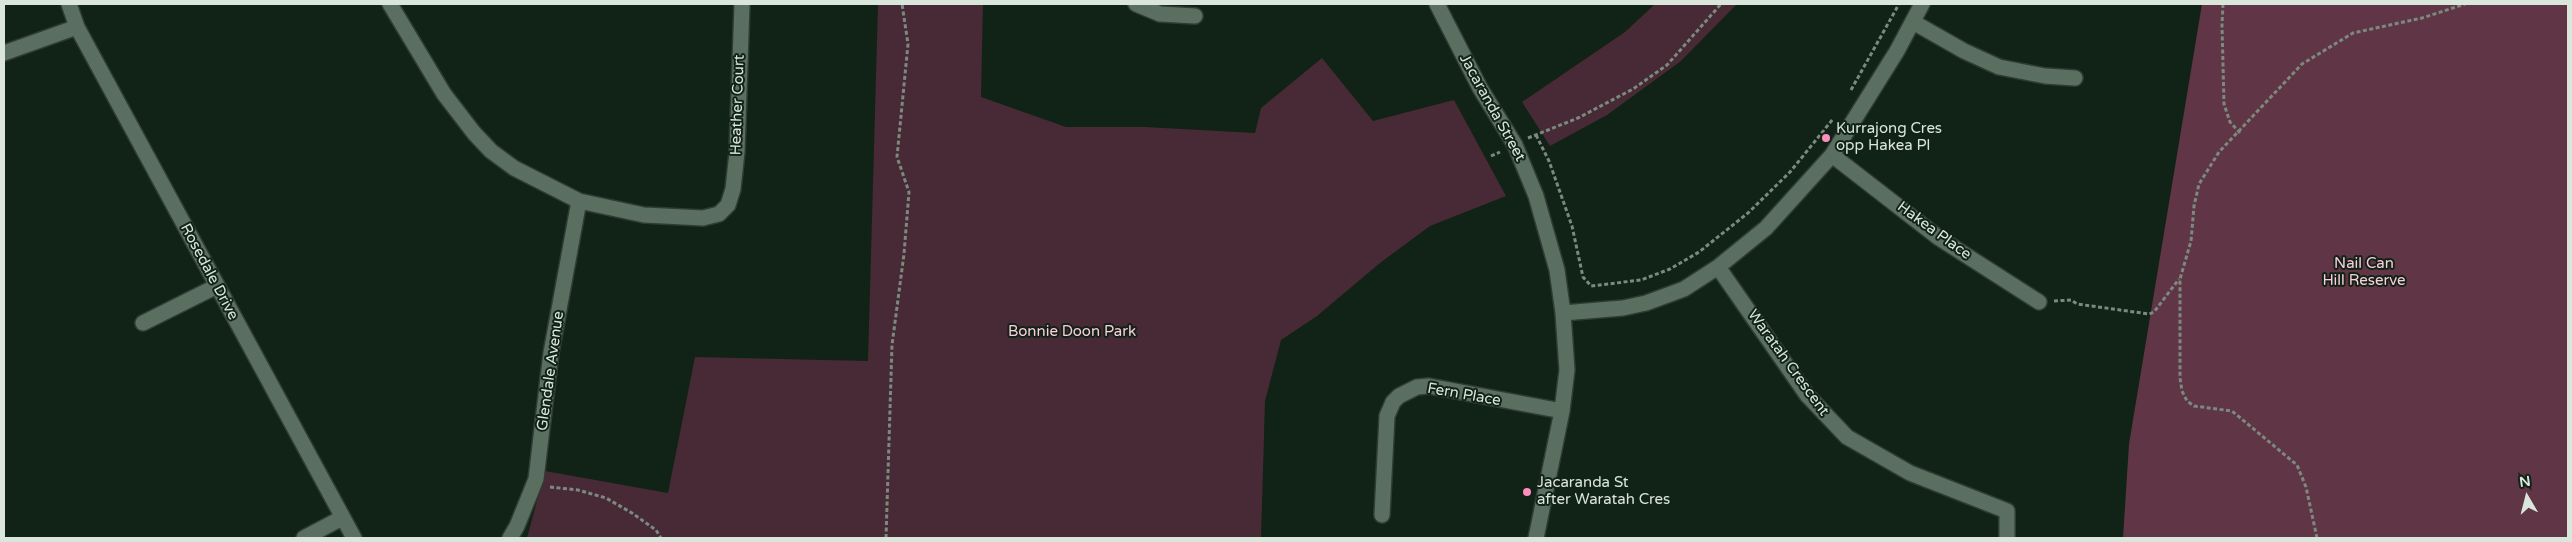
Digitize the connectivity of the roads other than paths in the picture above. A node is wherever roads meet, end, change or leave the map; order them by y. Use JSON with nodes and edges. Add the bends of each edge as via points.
{"nodes":[{"id":1,"x":69,"y":4,"type":"edge"},
{"id":2,"x":390,"y":4,"type":"edge"},
{"id":3,"x":742,"y":4,"type":"edge"},
{"id":4,"x":1136,"y":4,"type":"edge"},
{"id":5,"x":1437,"y":4,"type":"edge"},
{"id":6,"x":1922,"y":4,"type":"edge"},
{"id":7,"x":1195,"y":16,"type":"dead end"},
{"id":8,"x":1913,"y":22,"type":"junction"},
{"id":9,"x":77,"y":27,"type":"junction"},
{"id":10,"x":4,"y":52,"type":"edge"},
{"id":11,"x":2075,"y":78,"type":"dead end"},
{"id":12,"x":1832,"y":155,"type":"junction"},
{"id":13,"x":579,"y":200,"type":"junction"},
{"id":14,"x":1718,"y":267,"type":"junction"},
{"id":15,"x":217,"y":286,"type":"junction"},
{"id":16,"x":2039,"y":302,"type":"road end"},
{"id":17,"x":1563,"y":314,"type":"junction"},
{"id":18,"x":143,"y":323,"type":"dead end"},
{"id":19,"x":1562,"y":411,"type":"junction"},
{"id":20,"x":1382,"y":514,"type":"dead end"},
{"id":21,"x":342,"y":518,"type":"junction"},
{"id":22,"x":304,"y":538,"type":"edge"},
{"id":23,"x":354,"y":538,"type":"edge"},
{"id":24,"x":510,"y":538,"type":"edge"},
{"id":25,"x":1536,"y":538,"type":"edge"},
{"id":26,"x":2007,"y":538,"type":"edge"}],
"edges":[{"from":1,"to":9,"type":"street","name":"Rosedale Drive"},
{"from":2,"to":13,"type":"street","via":[[444,94],[491,151],[514,168]]},
{"from":3,"to":13,"type":"street","name":"Heather Court","via":[[737,152],[728,205],[719,214],[677,218],[644,215]]},
{"from":4,"to":7,"type":"street","via":[[1160,14]]},
{"from":5,"to":17,"type":"street","name":"Jacaranda Street","via":[[1480,88],[1515,145],[1536,196],[1557,270]]},
{"from":6,"to":8,"type":"street"},
{"from":8,"to":11,"type":"street","via":[[1999,67]]},
{"from":8,"to":12,"type":"street"},
{"from":9,"to":10,"type":"street"},
{"from":9,"to":15,"type":"street","name":"Rosedale Drive"},
{"from":12,"to":14,"type":"street","via":[[1772,222]]},
{"from":12,"to":16,"type":"street","name":"Hakea Place","via":[[1939,238]]},
{"from":13,"to":24,"type":"street","name":"Glendale Avenue","via":[[551,353],[536,479]]},
{"from":14,"to":17,"type":"street","via":[[1684,289],[1646,303]]},
{"from":14,"to":26,"type":"street","name":"Waratah Crescent","via":[[1807,395],[1847,436],[1910,473],[2007,511]]},
{"from":15,"to":18,"type":"street"},
{"from":15,"to":21,"type":"street","name":"Rosedale Drive"},
{"from":17,"to":19,"type":"street","name":"Jacaranda Street","via":[[1566,370]]},
{"from":19,"to":20,"type":"street","name":"Fern Place","via":[[1429,386],[1417,387],[1399,396],[1387,416]]},
{"from":19,"to":25,"type":"street","name":"Jacaranda Street"},
{"from":21,"to":22,"type":"street"},
{"from":21,"to":23,"type":"street","name":"Rosedale Drive"}]}
